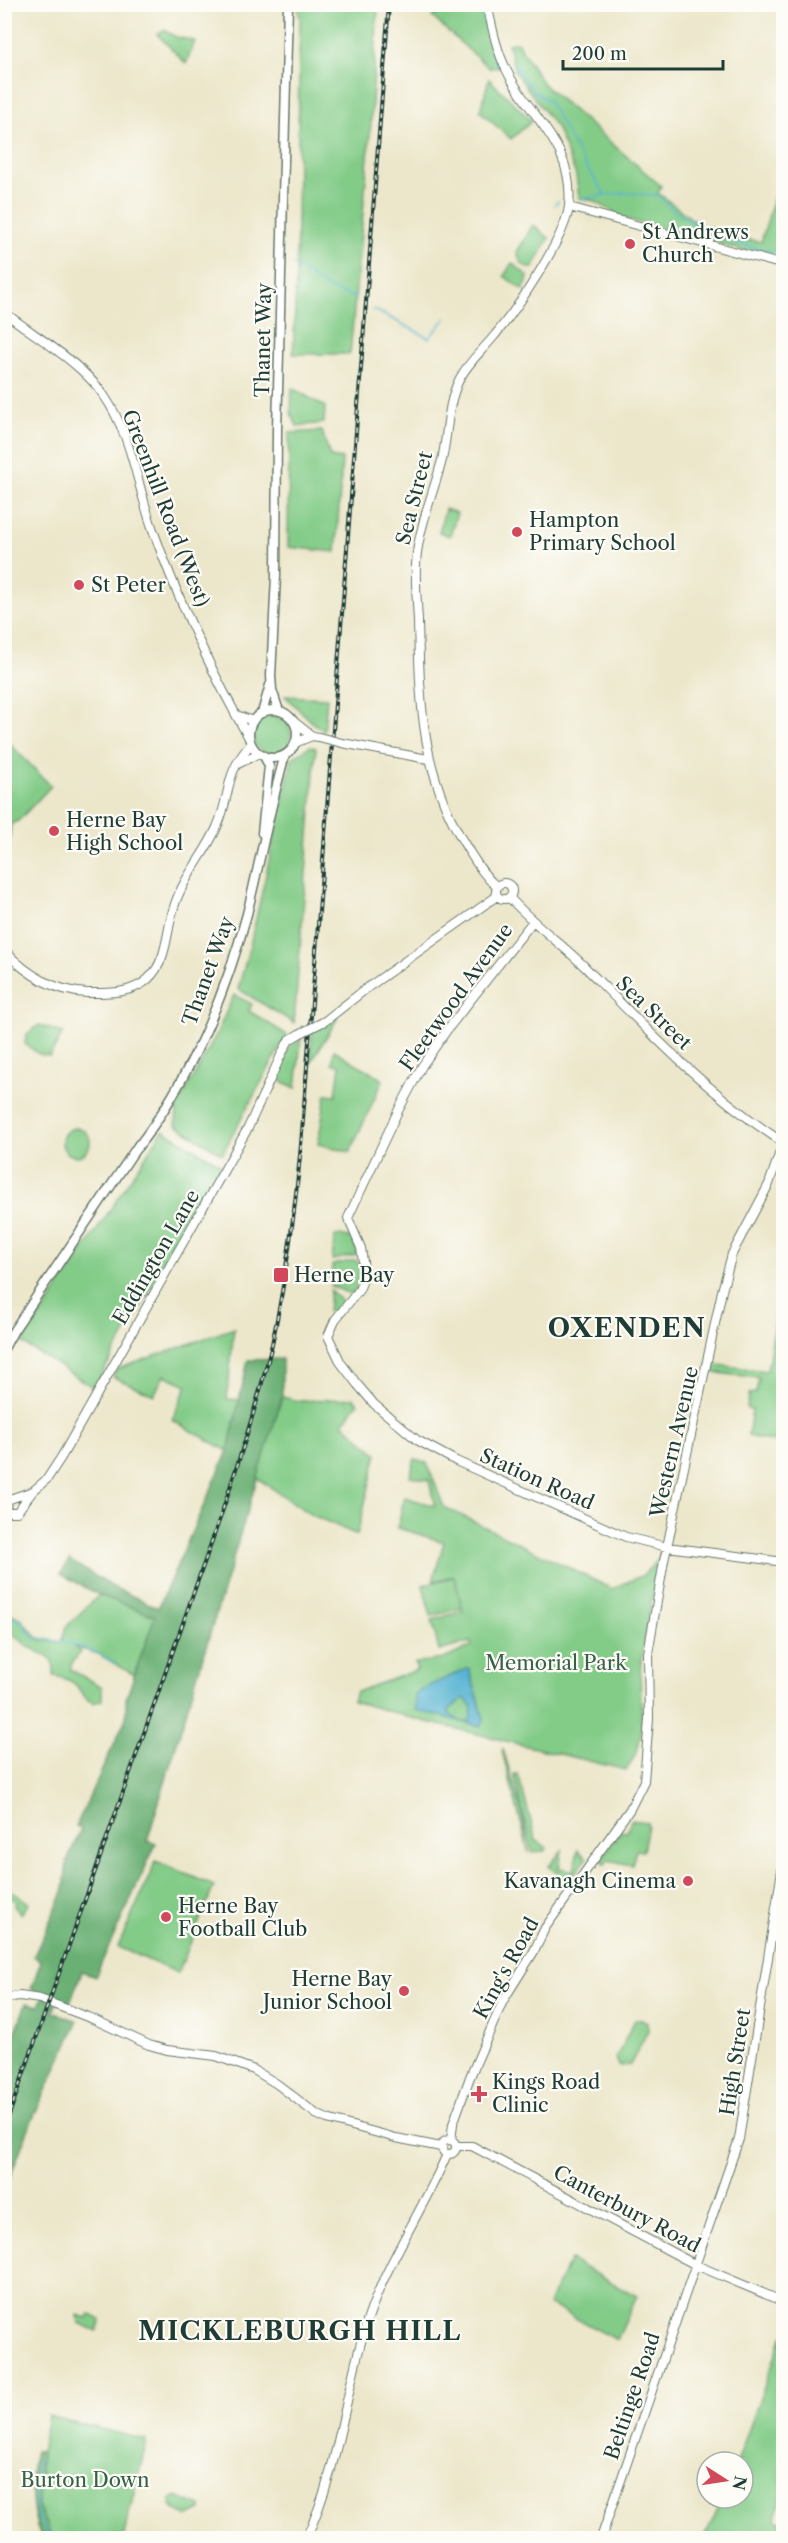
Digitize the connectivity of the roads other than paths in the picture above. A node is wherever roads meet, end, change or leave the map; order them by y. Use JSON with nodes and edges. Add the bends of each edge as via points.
{"nodes":[{"id":1,"x":288,"y":4,"type":"edge"},
{"id":2,"x":487,"y":4,"type":"edge"},
{"id":3,"x":569,"y":207,"type":"junction"},
{"id":4,"x":783,"y":265,"type":"edge"},
{"id":5,"x":4,"y":312,"type":"edge"},
{"id":6,"x":271,"y":676,"type":"junction"},
{"id":7,"x":279,"y":711,"type":"junction"},
{"id":8,"x":262,"y":713,"type":"junction"},
{"id":9,"x":239,"y":716,"type":"junction"},
{"id":10,"x":253,"y":721,"type":"junction"},
{"id":11,"x":293,"y":721,"type":"junction"},
{"id":12,"x":316,"y":737,"type":"junction"},
{"id":13,"x":250,"y":741,"type":"junction"},
{"id":14,"x":295,"y":742,"type":"junction"},
{"id":15,"x":261,"y":755,"type":"junction"},
{"id":16,"x":285,"y":755,"type":"junction"},
{"id":17,"x":429,"y":759,"type":"junction"},
{"id":18,"x":235,"y":765,"type":"junction"},
{"id":19,"x":261,"y":852,"type":"junction"},
{"id":20,"x":496,"y":886,"type":"junction"},
{"id":21,"x":497,"y":896,"type":"junction"},
{"id":22,"x":509,"y":897,"type":"junction"},
{"id":23,"x":533,"y":921,"type":"junction"},
{"id":24,"x":4,"y":950,"type":"edge"},
{"id":25,"x":783,"y":1143,"type":"edge"},
{"id":26,"x":9,"y":1335,"type":"edge"},
{"id":27,"x":328,"y":1336,"type":"joint"},
{"id":28,"x":4,"y":1348,"type":"edge"},
{"id":29,"x":33,"y":1491,"type":"junction"},
{"id":30,"x":10,"y":1496,"type":"edge"},
{"id":31,"x":5,"y":1505,"type":"edge"},
{"id":32,"x":20,"y":1508,"type":"junction"},
{"id":33,"x":667,"y":1547,"type":"junction"},
{"id":34,"x":783,"y":1562,"type":"edge"},
{"id":35,"x":783,"y":1858,"type":"edge"},
{"id":36,"x":4,"y":1998,"type":"edge"},
{"id":37,"x":453,"y":2143,"type":"junction"},
{"id":38,"x":444,"y":2151,"type":"junction"},
{"id":39,"x":696,"y":2265,"type":"junction"},
{"id":40,"x":783,"y":2302,"type":"edge"},
{"id":41,"x":306,"y":2538,"type":"edge"},
{"id":42,"x":601,"y":2538,"type":"edge"}],
"edges":[{"from":1,"to":6,"type":"main road","name":"Thanet Way"},
{"from":2,"to":3,"type":"street","via":[[506,71],[550,132],[563,158]]},
{"from":3,"to":4,"type":"street"},
{"from":3,"to":17,"type":"street","name":"Sea Street","via":[[560,235],[517,306],[467,366],[454,392],[417,555],[420,678]]},
{"from":5,"to":9,"type":"street","name":"Greenhill Road (West)","via":[[77,367],[108,401],[126,435],[158,543],[191,621]]},
{"from":6,"to":7,"type":"main road"},
{"from":6,"to":8,"type":"main road"},
{"from":7,"to":8,"type":"main road"},
{"from":7,"to":11,"type":"main road"},
{"from":8,"to":10,"type":"main road"},
{"from":9,"to":10,"type":"street"},
{"from":9,"to":13,"type":"street","name":"Greenhill Road (West)"},
{"from":10,"to":13,"type":"main road"},
{"from":11,"to":12,"type":"street"},
{"from":11,"to":14,"type":"main road","via":[[297,731]]},
{"from":12,"to":14,"type":"street"},
{"from":12,"to":17,"type":"street","bridge":true},
{"from":13,"to":15,"type":"main road"},
{"from":13,"to":18,"type":"street"},
{"from":14,"to":16,"type":"main road"},
{"from":15,"to":16,"type":"main road"},
{"from":15,"to":18,"type":"street"},
{"from":15,"to":19,"type":"main road","name":"Thanet Way","via":[[269,766]]},
{"from":16,"to":19,"type":"main road","name":"Thanet Way"},
{"from":17,"to":20,"type":"street","name":"Sea Street","via":[[449,815],[476,862]]},
{"from":18,"to":24,"type":"street","via":[[218,826],[180,891],[163,955],[142,984],[121,992],[71,991],[39,980]]},
{"from":19,"to":26,"type":"main road","name":"Thanet Way","via":[[224,986],[197,1047],[156,1122]]},
{"from":20,"to":21,"type":"street"},
{"from":20,"to":22,"type":"street","name":"Sea Street","via":[[510,886],[513,893]]},
{"from":21,"to":22,"type":"street"},
{"from":21,"to":29,"type":"street","name":"Eddington Lane","bridge":true,"via":[[325,1021],[290,1040],[248,1128],[68,1446],[47,1479]]},
{"from":22,"to":23,"type":"street","name":"Sea Street"},
{"from":23,"to":25,"type":"street","name":"Sea Street","via":[[708,1086]]},
{"from":23,"to":27,"type":"street","name":"Fleetwood Avenue","via":[[447,1030],[398,1111],[348,1218],[362,1248],[363,1280]]},
{"from":25,"to":33,"type":"street","name":"Western Avenue","via":[[769,1184],[732,1254]]},
{"from":26,"to":28,"type":"main road","name":"Thanet Way"},
{"from":27,"to":33,"type":"street","name":"Station Road","via":[[341,1363],[374,1404],[417,1440],[626,1537]]},
{"from":29,"to":30,"type":"street","name":"Eddington Lane"},
{"from":29,"to":32,"type":"street","name":"Eddington Lane"},
{"from":30,"to":31,"type":"street"},
{"from":30,"to":32,"type":"street","via":[[20,1502]]},
{"from":31,"to":32,"type":"street","via":[[12,1513]]},
{"from":33,"to":34,"type":"street","name":"Station Road"},
{"from":33,"to":37,"type":"street","name":"King's Road","via":[[648,1653],[649,1719],[644,1781],[630,1809],[545,1928],[503,2001],[453,2124]]},
{"from":35,"to":39,"type":"street","name":"High Street","via":[[739,2139]]},
{"from":36,"to":38,"type":"street","via":[[20,1995],[40,1999],[149,2045],[216,2056],[265,2076],[327,2119]]},
{"from":37,"to":38,"type":"street","via":[[444,2142]]},
{"from":37,"to":38,"type":"street","via":[[454,2152]]},
{"from":37,"to":39,"type":"street","name":"Canterbury Road","via":[[472,2146]]},
{"from":38,"to":41,"type":"street","via":[[366,2325],[327,2490]]},
{"from":39,"to":40,"type":"street","name":"Canterbury Road"},
{"from":39,"to":42,"type":"street","name":"Beltinge Road"}]}
